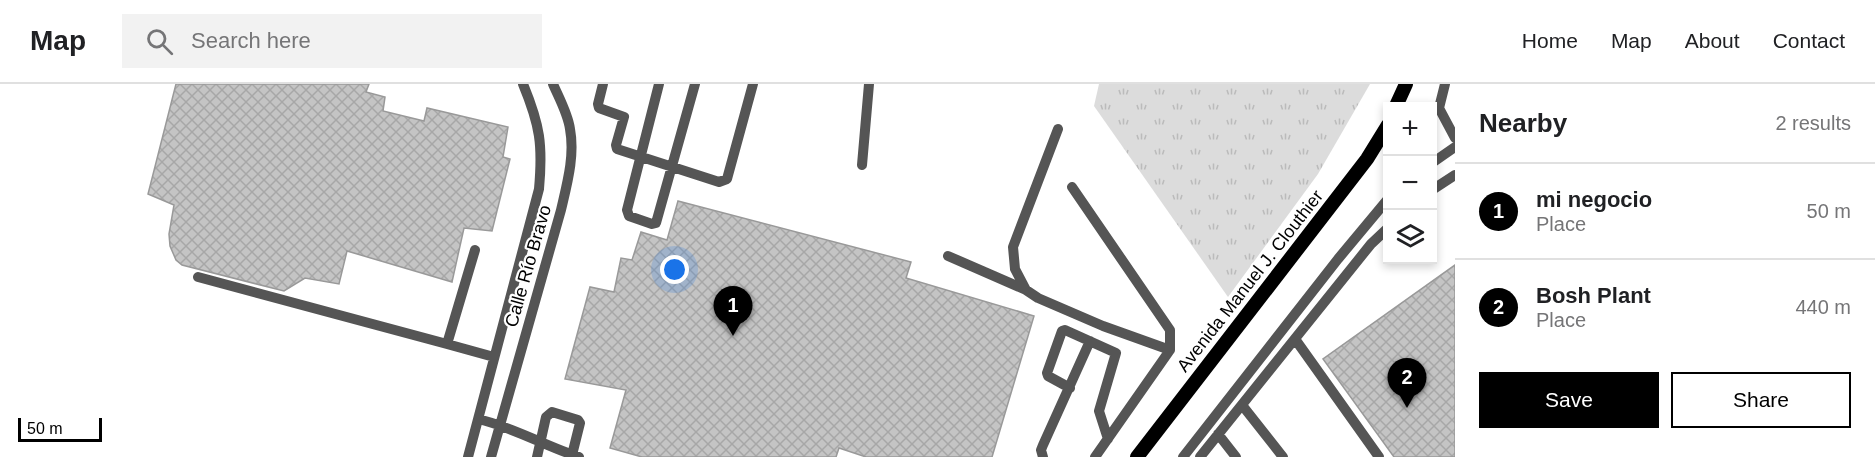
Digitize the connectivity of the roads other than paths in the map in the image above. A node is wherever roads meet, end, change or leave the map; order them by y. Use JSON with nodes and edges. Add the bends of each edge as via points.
{"nodes":[{"id":1,"x":523,"y":84,"type":"edge"},
{"id":2,"x":553,"y":84,"type":"edge"},
{"id":3,"x":603,"y":84,"type":"edge"},
{"id":4,"x":659,"y":84,"type":"edge"},
{"id":5,"x":694,"y":84,"type":"edge"},
{"id":6,"x":753,"y":84,"type":"edge"},
{"id":7,"x":869,"y":84,"type":"edge"},
{"id":8,"x":1406,"y":84,"type":"edge"},
{"id":9,"x":1445,"y":84,"type":"edge"},
{"id":10,"x":1398,"y":102,"type":"edge"},
{"id":11,"x":1058,"y":129,"type":"dead end"},
{"id":12,"x":1383,"y":132,"type":"edge"},
{"id":13,"x":1455,"y":138,"type":"edge"},
{"id":14,"x":1455,"y":147,"type":"edge"},
{"id":15,"x":640,"y":157,"type":"junction"},
{"id":16,"x":1437,"y":160,"type":"edge"},
{"id":17,"x":862,"y":165,"type":"dead end"},
{"id":18,"x":672,"y":167,"type":"junction"},
{"id":19,"x":1455,"y":175,"type":"edge"},
{"id":20,"x":1072,"y":187,"type":"dead end"},
{"id":21,"x":1437,"y":187,"type":"edge"},
{"id":22,"x":1383,"y":205,"type":"edge"},
{"id":23,"x":1383,"y":233,"type":"edge"},
{"id":24,"x":475,"y":250,"type":"dead end"},
{"id":25,"x":948,"y":256,"type":"dead end"},
{"id":26,"x":198,"y":277,"type":"dead end"},
{"id":27,"x":1026,"y":290,"type":"junction"},
{"id":28,"x":1295,"y":339,"type":"junction"},
{"id":29,"x":1090,"y":341,"type":"junction"},
{"id":30,"x":447,"y":344,"type":"junction"},
{"id":31,"x":1170,"y":350,"type":"junction"},
{"id":32,"x":494,"y":357,"type":"junction"},
{"id":33,"x":1070,"y":388,"type":"junction"},
{"id":34,"x":1242,"y":405,"type":"junction"},
{"id":35,"x":478,"y":419,"type":"junction"},
{"id":36,"x":501,"y":424,"type":"junction"},
{"id":37,"x":1218,"y":434,"type":"junction"},
{"id":38,"x":1108,"y":440,"type":"junction"},
{"id":39,"x":540,"y":442,"type":"junction"},
{"id":40,"x":576,"y":456,"type":"edge"},
{"id":41,"x":468,"y":457,"type":"edge"},
{"id":42,"x":491,"y":457,"type":"edge"},
{"id":43,"x":537,"y":457,"type":"edge"},
{"id":44,"x":1043,"y":457,"type":"edge"},
{"id":45,"x":1095,"y":457,"type":"edge"},
{"id":46,"x":1137,"y":457,"type":"edge"},
{"id":47,"x":1183,"y":457,"type":"edge"},
{"id":48,"x":1200,"y":457,"type":"edge"},
{"id":49,"x":1236,"y":457,"type":"edge"},
{"id":50,"x":1283,"y":457,"type":"edge"},
{"id":51,"x":1379,"y":457,"type":"edge"}],
"edges":[{"from":1,"to":32,"type":"street","name":"Calle Río Bravo","via":[[540,136],[539,189]]},
{"from":2,"to":36,"type":"street","name":"Calle Río Bravo","via":[[570,128],[569,173]]},
{"from":3,"to":15,"type":"street","via":[[599,108],[624,117],[616,147]]},
{"from":4,"to":15,"type":"street"},
{"from":5,"to":18,"type":"street"},
{"from":6,"to":18,"type":"street","via":[[725,181]]},
{"from":7,"to":17,"type":"street"},
{"from":8,"to":10,"type":"main road"},
{"from":9,"to":13,"type":"street","via":[[1438,108]]},
{"from":11,"to":27,"type":"street","via":[[1013,247],[1015,269]]},
{"from":12,"to":46,"type":"main road","name":"Avenida Manuel J. Clouthier","via":[[1367,159]]},
{"from":14,"to":16,"type":"street"},
{"from":15,"to":18,"type":"street"},
{"from":15,"to":18,"type":"street","via":[[627,213],[652,224],[656,223]]},
{"from":19,"to":21,"type":"street"},
{"from":20,"to":31,"type":"street","via":[[1170,330]]},
{"from":22,"to":47,"type":"street"},
{"from":23,"to":28,"type":"street"},
{"from":24,"to":30,"type":"street"},
{"from":25,"to":27,"type":"street"},
{"from":26,"to":30,"type":"street"},
{"from":27,"to":31,"type":"street","via":[[1103,326]]},
{"from":28,"to":34,"type":"street"},
{"from":28,"to":51,"type":"street"},
{"from":29,"to":33,"type":"street"},
{"from":29,"to":33,"type":"street","via":[[1062,331],[1047,373]]},
{"from":29,"to":38,"type":"street","via":[[1116,354],[1099,411]]},
{"from":30,"to":32,"type":"street"},
{"from":31,"to":38,"type":"street"},
{"from":32,"to":35,"type":"street","name":"Calle Río Bravo"},
{"from":33,"to":44,"type":"street","via":[[1041,450]]},
{"from":34,"to":37,"type":"street"},
{"from":34,"to":50,"type":"street"},
{"from":35,"to":36,"type":"street"},
{"from":35,"to":41,"type":"street","name":"Calle Río Bravo"},
{"from":36,"to":39,"type":"street"},
{"from":36,"to":42,"type":"street","name":"Calle Río Bravo"},
{"from":37,"to":48,"type":"street"},
{"from":37,"to":49,"type":"street"},
{"from":38,"to":45,"type":"street"},
{"from":39,"to":40,"type":"street"},
{"from":39,"to":40,"type":"street","via":[[546,417],[552,412],[578,420]]},
{"from":39,"to":43,"type":"street"}]}
